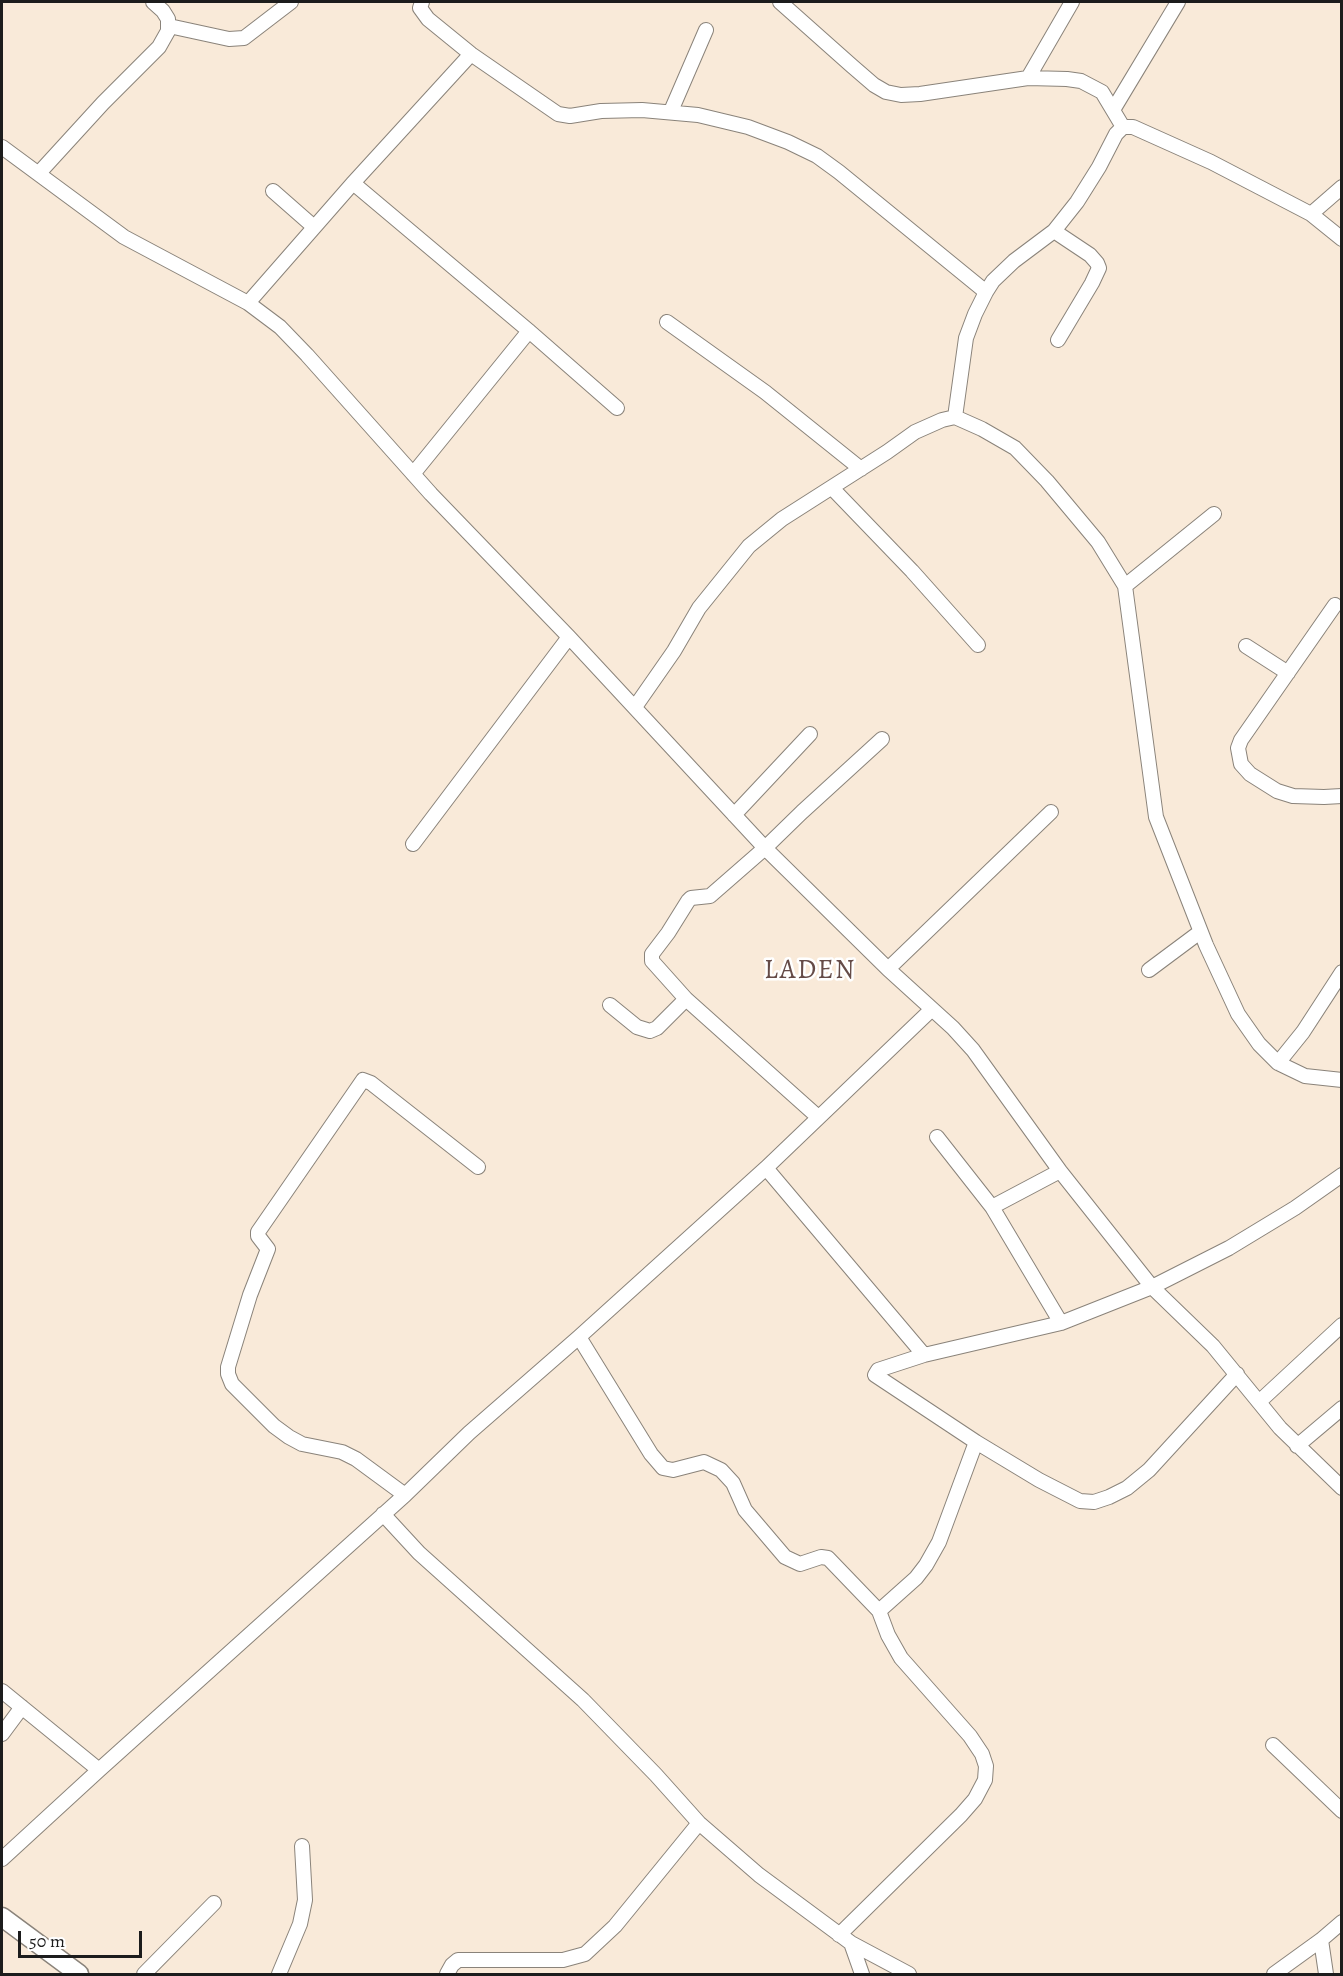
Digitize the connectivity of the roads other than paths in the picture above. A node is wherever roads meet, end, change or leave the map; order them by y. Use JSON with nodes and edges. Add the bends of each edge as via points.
{"nodes":[{"id":1,"x":153,"y":2,"type":"edge"},
{"id":2,"x":291,"y":2,"type":"edge"},
{"id":3,"x":422,"y":2,"type":"edge"},
{"id":4,"x":780,"y":2,"type":"edge"},
{"id":5,"x":1072,"y":2,"type":"edge"},
{"id":6,"x":1178,"y":2,"type":"edge"},
{"id":7,"x":169,"y":26,"type":"junction"},
{"id":8,"x":706,"y":30,"type":"dead end"},
{"id":9,"x":471,"y":54,"type":"junction"},
{"id":10,"x":1028,"y":78,"type":"junction"},
{"id":11,"x":1113,"y":110,"type":"junction"},
{"id":12,"x":671,"y":111,"type":"junction"},
{"id":13,"x":1123,"y":127,"type":"junction"},
{"id":14,"x":2,"y":147,"type":"edge"},
{"id":15,"x":39,"y":173,"type":"junction"},
{"id":16,"x":353,"y":183,"type":"junction"},
{"id":17,"x":1341,"y":187,"type":"edge"},
{"id":18,"x":273,"y":191,"type":"dead end"},
{"id":19,"x":1311,"y":214,"type":"junction"},
{"id":20,"x":314,"y":227,"type":"junction"},
{"id":21,"x":1054,"y":231,"type":"junction"},
{"id":22,"x":1341,"y":238,"type":"edge"},
{"id":23,"x":986,"y":292,"type":"junction"},
{"id":24,"x":248,"y":303,"type":"junction"},
{"id":25,"x":667,"y":322,"type":"dead end"},
{"id":26,"x":529,"y":331,"type":"junction"},
{"id":27,"x":1058,"y":340,"type":"dead end"},
{"id":28,"x":617,"y":408,"type":"dead end"},
{"id":29,"x":955,"y":417,"type":"junction"},
{"id":30,"x":861,"y":469,"type":"junction"},
{"id":31,"x":413,"y":474,"type":"junction"},
{"id":32,"x":832,"y":488,"type":"junction"},
{"id":33,"x":1214,"y":514,"type":"dead end"},
{"id":34,"x":1125,"y":586,"type":"junction"},
{"id":35,"x":1335,"y":605,"type":"dead end"},
{"id":36,"x":569,"y":637,"type":"junction"},
{"id":37,"x":978,"y":645,"type":"dead end"},
{"id":38,"x":1246,"y":646,"type":"dead end"},
{"id":39,"x":1288,"y":673,"type":"junction"},
{"id":40,"x":635,"y":707,"type":"junction"},
{"id":41,"x":810,"y":734,"type":"dead end"},
{"id":42,"x":882,"y":739,"type":"dead end"},
{"id":43,"x":1341,"y":796,"type":"edge"},
{"id":44,"x":1051,"y":812,"type":"dead end"},
{"id":45,"x":734,"y":814,"type":"junction"},
{"id":46,"x":413,"y":844,"type":"dead end"},
{"id":47,"x":765,"y":848,"type":"junction"},
{"id":48,"x":1200,"y":932,"type":"junction"},
{"id":49,"x":888,"y":969,"type":"junction"},
{"id":50,"x":1149,"y":970,"type":"dead end"},
{"id":51,"x":1341,"y":972,"type":"edge"},
{"id":52,"x":687,"y":999,"type":"junction"},
{"id":53,"x":610,"y":1005,"type":"dead end"},
{"id":54,"x":931,"y":1010,"type":"junction"},
{"id":55,"x":1278,"y":1063,"type":"junction"},
{"id":56,"x":1341,"y":1080,"type":"edge"},
{"id":57,"x":818,"y":1117,"type":"junction"},
{"id":58,"x":937,"y":1137,"type":"dead end"},
{"id":59,"x":478,"y":1167,"type":"dead end"},
{"id":60,"x":766,"y":1168,"type":"junction"},
{"id":61,"x":1060,"y":1171,"type":"junction"},
{"id":62,"x":1341,"y":1175,"type":"edge"},
{"id":63,"x":992,"y":1207,"type":"junction"},
{"id":64,"x":1152,"y":1287,"type":"junction"},
{"id":65,"x":1060,"y":1323,"type":"junction"},
{"id":66,"x":1341,"y":1325,"type":"edge"},
{"id":67,"x":579,"y":1337,"type":"junction"},
{"id":68,"x":924,"y":1355,"type":"junction"},
{"id":69,"x":1237,"y":1374,"type":"junction"},
{"id":70,"x":1259,"y":1402,"type":"junction"},
{"id":71,"x":1341,"y":1408,"type":"edge"},
{"id":72,"x":976,"y":1442,"type":"junction"},
{"id":73,"x":1297,"y":1446,"type":"junction"},
{"id":74,"x":1341,"y":1488,"type":"edge"},
{"id":75,"x":405,"y":1495,"type":"junction"},
{"id":76,"x":382,"y":1514,"type":"junction"},
{"id":77,"x":879,"y":1611,"type":"junction"},
{"id":78,"x":2,"y":1691,"type":"edge"},
{"id":79,"x":22,"y":1707,"type":"junction"},
{"id":80,"x":2,"y":1734,"type":"edge"},
{"id":81,"x":1273,"y":1745,"type":"dead end"},
{"id":82,"x":99,"y":1770,"type":"junction"},
{"id":83,"x":1341,"y":1811,"type":"edge"},
{"id":84,"x":699,"y":1823,"type":"junction"},
{"id":85,"x":302,"y":1846,"type":"dead end"},
{"id":86,"x":2,"y":1859,"type":"edge"},
{"id":87,"x":214,"y":1903,"type":"dead end"},
{"id":88,"x":2,"y":1917,"type":"edge"},
{"id":89,"x":1341,"y":1922,"type":"edge"},
{"id":90,"x":839,"y":1935,"type":"junction"},
{"id":91,"x":1321,"y":1940,"type":"junction"},
{"id":92,"x":851,"y":1943,"type":"junction"},
{"id":93,"x":80,"y":1974,"type":"edge"},
{"id":94,"x":144,"y":1974,"type":"edge"},
{"id":95,"x":279,"y":1974,"type":"edge"},
{"id":96,"x":447,"y":1974,"type":"edge"},
{"id":97,"x":862,"y":1974,"type":"edge"},
{"id":98,"x":909,"y":1974,"type":"edge"},
{"id":99,"x":1274,"y":1974,"type":"edge"},
{"id":100,"x":1326,"y":1974,"type":"edge"}],
"edges":[{"from":1,"to":7,"type":"street","via":[[164,11]]},
{"from":2,"to":7,"type":"street","via":[[244,38],[229,39]]},
{"from":3,"to":9,"type":"street","via":[[423,14]]},
{"from":4,"to":10,"type":"street","via":[[886,92],[901,96]]},
{"from":5,"to":10,"type":"street"},
{"from":6,"to":11,"type":"street"},
{"from":7,"to":15,"type":"street","via":[[159,48]]},
{"from":8,"to":12,"type":"street"},
{"from":9,"to":12,"type":"street","via":[[558,114]]},
{"from":9,"to":16,"type":"street"},
{"from":10,"to":11,"type":"street","via":[[1081,81],[1102,92]]},
{"from":11,"to":13,"type":"street"},
{"from":12,"to":23,"type":"street","via":[[748,127],[817,156]]},
{"from":13,"to":19,"type":"street","via":[[1133,127],[1211,162]]},
{"from":13,"to":21,"type":"street","via":[[1077,202]]},
{"from":14,"to":15,"type":"street"},
{"from":15,"to":24,"type":"street","via":[[124,237]]},
{"from":16,"to":20,"type":"street"},
{"from":16,"to":26,"type":"street"},
{"from":17,"to":19,"type":"street"},
{"from":18,"to":20,"type":"street"},
{"from":19,"to":22,"type":"street"},
{"from":20,"to":24,"type":"street"},
{"from":21,"to":23,"type":"street","via":[[1014,261]]},
{"from":21,"to":27,"type":"street","via":[[1090,255],[1099,268]]},
{"from":23,"to":29,"type":"street","via":[[966,338]]},
{"from":24,"to":31,"type":"street","via":[[307,355]]},
{"from":25,"to":30,"type":"street","via":[[765,392]]},
{"from":26,"to":28,"type":"street"},
{"from":26,"to":31,"type":"street"},
{"from":29,"to":30,"type":"street","via":[[915,432]]},
{"from":29,"to":34,"type":"street","via":[[1015,448],[1098,542]]},
{"from":30,"to":32,"type":"street"},
{"from":31,"to":36,"type":"street"},
{"from":32,"to":37,"type":"street"},
{"from":32,"to":40,"type":"street","via":[[782,519],[749,546],[699,608]]},
{"from":33,"to":34,"type":"street"},
{"from":34,"to":48,"type":"street","via":[[1156,817]]},
{"from":35,"to":39,"type":"street"},
{"from":36,"to":40,"type":"street"},
{"from":36,"to":46,"type":"street"},
{"from":38,"to":39,"type":"street"},
{"from":39,"to":43,"type":"street","via":[[1241,740],[1241,764],[1263,784],[1293,796]]},
{"from":40,"to":45,"type":"street"},
{"from":41,"to":45,"type":"street"},
{"from":42,"to":47,"type":"street"},
{"from":44,"to":49,"type":"street"},
{"from":45,"to":47,"type":"street"},
{"from":47,"to":49,"type":"street"},
{"from":47,"to":52,"type":"street","via":[[710,896],[691,898],[653,952],[652,961]]},
{"from":48,"to":50,"type":"street"},
{"from":48,"to":55,"type":"street","via":[[1238,1014]]},
{"from":49,"to":54,"type":"street"},
{"from":51,"to":55,"type":"street"},
{"from":52,"to":53,"type":"street","via":[[650,1031],[637,1027]]},
{"from":52,"to":57,"type":"street"},
{"from":54,"to":57,"type":"street"},
{"from":54,"to":61,"type":"street","via":[[973,1050]]},
{"from":55,"to":56,"type":"street","via":[[1305,1076]]},
{"from":57,"to":60,"type":"street"},
{"from":58,"to":63,"type":"street"},
{"from":59,"to":75,"type":"street","via":[[363,1080],[258,1232],[268,1249],[228,1367],[232,1384],[289,1437],[356,1458]]},
{"from":60,"to":67,"type":"street"},
{"from":60,"to":68,"type":"street"},
{"from":61,"to":63,"type":"street"},
{"from":61,"to":64,"type":"street"},
{"from":62,"to":64,"type":"street","via":[[1228,1248]]},
{"from":63,"to":65,"type":"street"},
{"from":64,"to":65,"type":"street"},
{"from":64,"to":69,"type":"street"},
{"from":65,"to":68,"type":"street"},
{"from":66,"to":70,"type":"street"},
{"from":67,"to":75,"type":"street","via":[[469,1432]]},
{"from":67,"to":77,"type":"street","via":[[651,1455],[663,1468],[673,1470],[704,1462],[721,1470],[733,1483],[745,1510],[785,1557],[797,1564],[828,1558]]},
{"from":68,"to":72,"type":"street","via":[[878,1370],[875,1376]]},
{"from":69,"to":70,"type":"street"},
{"from":69,"to":72,"type":"street","via":[[1149,1470],[1126,1488],[1094,1502],[1080,1501]]},
{"from":70,"to":73,"type":"street"},
{"from":71,"to":73,"type":"street"},
{"from":72,"to":77,"type":"street","via":[[939,1542],[926,1565]]},
{"from":73,"to":74,"type":"street"},
{"from":75,"to":76,"type":"street"},
{"from":76,"to":82,"type":"street"},
{"from":76,"to":84,"type":"street","via":[[419,1553],[583,1700]]},
{"from":77,"to":90,"type":"street","via":[[901,1658],[982,1754],[985,1780],[961,1815]]},
{"from":78,"to":79,"type":"street"},
{"from":79,"to":80,"type":"street"},
{"from":79,"to":82,"type":"street"},
{"from":81,"to":83,"type":"street"},
{"from":82,"to":86,"type":"street"},
{"from":84,"to":90,"type":"street","via":[[759,1875]]},
{"from":84,"to":96,"type":"street","via":[[615,1926],[585,1954],[563,1960],[458,1960]]},
{"from":85,"to":95,"type":"street","via":[[305,1900]]},
{"from":87,"to":94,"type":"street"},
{"from":88,"to":93,"type":"main road"},
{"from":89,"to":91,"type":"street"},
{"from":90,"to":92,"type":"street"},
{"from":91,"to":99,"type":"street"},
{"from":91,"to":100,"type":"street"},
{"from":92,"to":97,"type":"street"},
{"from":92,"to":98,"type":"street"}]}
